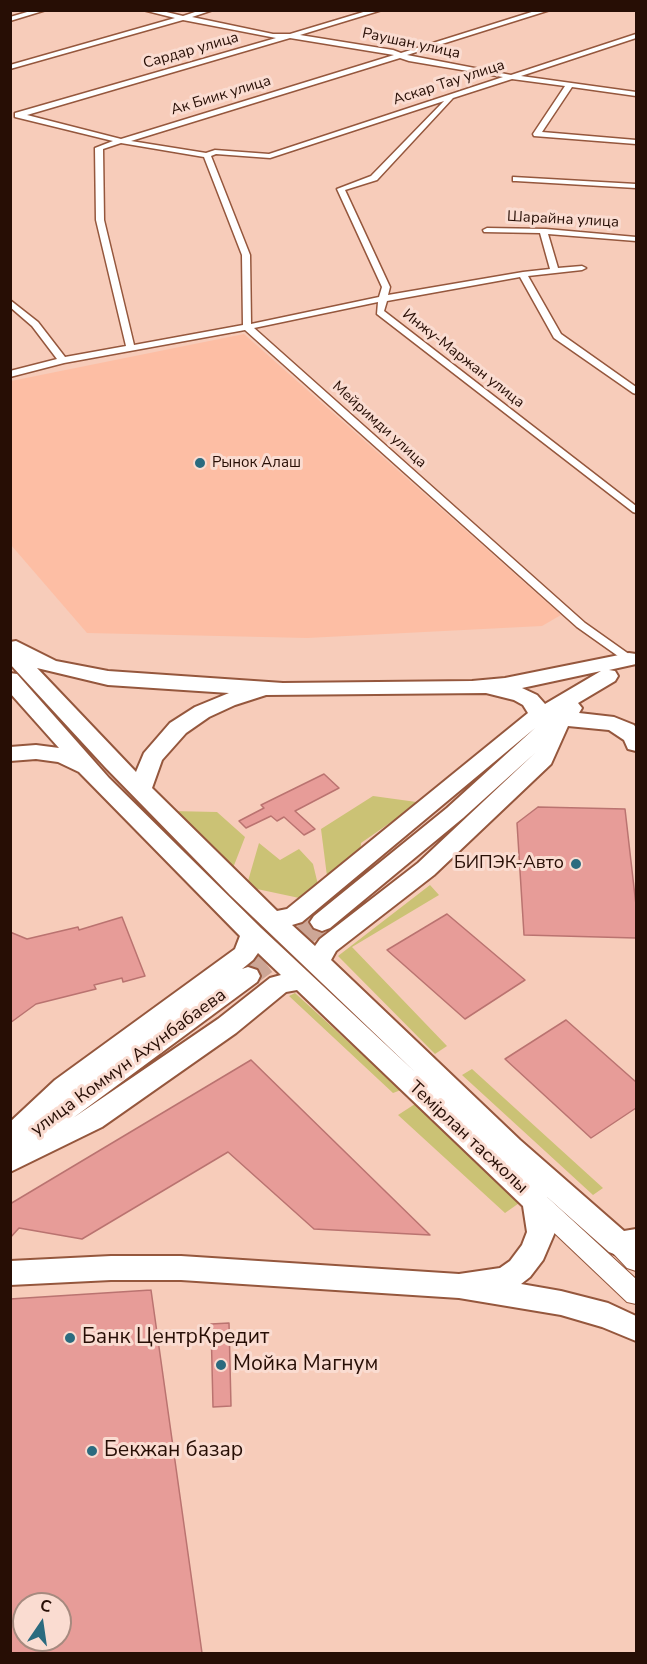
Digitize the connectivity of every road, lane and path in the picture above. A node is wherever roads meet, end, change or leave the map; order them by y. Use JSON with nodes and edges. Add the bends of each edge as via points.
{"nodes":[{"id":1,"x":43,"y":10,"type":"edge"},
{"id":2,"x":146,"y":10,"type":"edge"},
{"id":3,"x":210,"y":10,"type":"edge"},
{"id":4,"x":379,"y":10,"type":"edge"},
{"id":5,"x":547,"y":10,"type":"edge"},
{"id":6,"x":182,"y":18,"type":"junction"},
{"id":7,"x":10,"y":19,"type":"edge"},
{"id":8,"x":292,"y":36,"type":"junction"},
{"id":9,"x":636,"y":36,"type":"edge"},
{"id":10,"x":401,"y":56,"type":"junction"},
{"id":11,"x":10,"y":67,"type":"edge"},
{"id":12,"x":512,"y":77,"type":"junction"},
{"id":13,"x":570,"y":85,"type":"junction"},
{"id":14,"x":636,"y":94,"type":"edge"},
{"id":15,"x":452,"y":97,"type":"junction"},
{"id":16,"x":14,"y":116,"type":"edge"},
{"id":17,"x":120,"y":141,"type":"junction"},
{"id":18,"x":636,"y":142,"type":"edge"},
{"id":19,"x":207,"y":155,"type":"junction"},
{"id":20,"x":516,"y":179,"type":"dead end"},
{"id":21,"x":636,"y":186,"type":"edge"},
{"id":22,"x":487,"y":230,"type":"dead end"},
{"id":23,"x":543,"y":231,"type":"junction"},
{"id":24,"x":636,"y":239,"type":"edge"},
{"id":25,"x":582,"y":268,"type":"dead end"},
{"id":26,"x":554,"y":270,"type":"junction"},
{"id":27,"x":523,"y":274,"type":"junction"},
{"id":28,"x":382,"y":299,"type":"junction"},
{"id":29,"x":10,"y":302,"type":"edge"},
{"id":30,"x":247,"y":327,"type":"junction"},
{"id":31,"x":131,"y":349,"type":"junction"},
{"id":32,"x":63,"y":360,"type":"junction"},
{"id":33,"x":10,"y":374,"type":"edge"},
{"id":34,"x":636,"y":391,"type":"edge"},
{"id":35,"x":636,"y":510,"type":"edge"},
{"id":36,"x":10,"y":643,"type":"edge"},
{"id":37,"x":10,"y":651,"type":"edge"},
{"id":38,"x":632,"y":656,"type":"edge"},
{"id":39,"x":10,"y":679,"type":"edge"},
{"id":40,"x":472,"y":688,"type":"junction"},
{"id":41,"x":283,"y":690,"type":"junction"},
{"id":42,"x":549,"y":721,"type":"junction"},
{"id":43,"x":636,"y":744,"type":"edge"},
{"id":44,"x":10,"y":754,"type":"edge"},
{"id":45,"x":89,"y":768,"type":"junction"},
{"id":46,"x":140,"y":790,"type":"junction"},
{"id":47,"x":284,"y":918,"type":"junction"},
{"id":48,"x":249,"y":955,"type":"junction"},
{"id":49,"x":310,"y":959,"type":"junction"},
{"id":50,"x":10,"y":1139,"type":"edge"},
{"id":51,"x":10,"y":1150,"type":"edge"},
{"id":52,"x":10,"y":1161,"type":"edge"},
{"id":53,"x":536,"y":1202,"type":"junction"},
{"id":54,"x":631,"y":1249,"type":"edge"},
{"id":55,"x":10,"y":1273,"type":"edge"},
{"id":56,"x":459,"y":1286,"type":"junction"},
{"id":57,"x":636,"y":1294,"type":"edge"},
{"id":58,"x":636,"y":1329,"type":"edge"}],
"edges":[{"from":1,"to":7,"type":"street"},
{"from":2,"to":6,"type":"street","name":"Раушан улица"},
{"from":3,"to":6,"type":"street"},
{"from":4,"to":8,"type":"street","name":"Сардар улица"},
{"from":5,"to":10,"type":"street","name":"Ак Биик улица"},
{"from":6,"to":8,"type":"street","name":"Раушан улица","via":[[273,36]]},
{"from":6,"to":11,"type":"street"},
{"from":8,"to":10,"type":"street","name":"Раушан улица"},
{"from":8,"to":16,"type":"street","name":"Сардар улица"},
{"from":9,"to":12,"type":"street","name":"Аскар Тау улица"},
{"from":10,"to":12,"type":"street","name":"Раушан улица"},
{"from":10,"to":17,"type":"street","name":"Ак Биик улица"},
{"from":12,"to":13,"type":"street","name":"Раушан улица"},
{"from":12,"to":15,"type":"street","name":"Аскар Тау улица"},
{"from":13,"to":14,"type":"street","name":"Раушан улица"},
{"from":13,"to":18,"type":"street","via":[[537,134]]},
{"from":15,"to":19,"type":"street","name":"Аскар Тау улица","via":[[270,156],[215,152]]},
{"from":15,"to":28,"type":"street","name":"Инжу-Маржан улица","via":[[374,178],[341,189],[386,287]]},
{"from":16,"to":17,"type":"street"},
{"from":17,"to":19,"type":"street"},
{"from":17,"to":31,"type":"street","name":"Ак Биик улица","via":[[99,148],[100,220]]},
{"from":19,"to":30,"type":"street","via":[[246,255]]},
{"from":20,"to":21,"type":"street"},
{"from":22,"to":23,"type":"street","name":"Шарайна улица"},
{"from":23,"to":24,"type":"street","name":"Шарайна улица"},
{"from":23,"to":26,"type":"street"},
{"from":25,"to":26,"type":"street"},
{"from":26,"to":27,"type":"street"},
{"from":27,"to":28,"type":"street"},
{"from":27,"to":34,"type":"street","via":[[557,336]]},
{"from":28,"to":30,"type":"street"},
{"from":28,"to":35,"type":"street","name":"Инжу-Маржан улица","via":[[380,312]]},
{"from":29,"to":32,"type":"street","via":[[35,324]]},
{"from":30,"to":31,"type":"street"},
{"from":30,"to":38,"type":"street","name":"Мейримди улица","via":[[581,625]]},
{"from":31,"to":32,"type":"street"},
{"from":32,"to":33,"type":"street"},
{"from":36,"to":41,"type":"highway","via":[[50,666],[108,678]]},
{"from":37,"to":46,"type":"highway"},
{"from":38,"to":40,"type":"highway","via":[[505,685]]},
{"from":38,"to":42,"type":"highway"},
{"from":39,"to":45,"type":"highway"},
{"from":40,"to":41,"type":"highway"},
{"from":40,"to":42,"type":"highway","via":[[520,694]]},
{"from":41,"to":46,"type":"highway","via":[[228,700],[202,712],[178,729],[152,758]]},
{"from":42,"to":43,"type":"highway","via":[[614,724],[634,737]]},
{"from":42,"to":47,"type":"highway","via":[[505,740]]},
{"from":42,"to":49,"type":"highway","via":[[543,759],[426,869]]},
{"from":44,"to":45,"type":"highway","via":[[63,756]]},
{"from":45,"to":48,"type":"highway"},
{"from":46,"to":47,"type":"highway","via":[[238,889]]},
{"from":47,"to":49,"type":"highway"},
{"from":48,"to":49,"type":"highway"},
{"from":48,"to":50,"type":"highway","via":[[64,1087]]},
{"from":48,"to":51,"type":"highway","name":"улица Коммун Ахунбабаева"},
{"from":49,"to":52,"type":"highway","via":[[226,1026],[93,1120]]},
{"from":49,"to":53,"type":"highway","name":"Темірлан тасжолы"},
{"from":49,"to":54,"type":"highway","name":"Темірлан тасжолы","via":[[511,1148]]},
{"from":53,"to":56,"type":"highway","via":[[541,1232],[520,1269],[506,1279]]},
{"from":53,"to":57,"type":"main road","name":"Темірлан тасжолы"},
{"from":55,"to":56,"type":"highway","via":[[181,1268]]},
{"from":56,"to":58,"type":"highway","via":[[561,1303],[608,1316]]}]}
